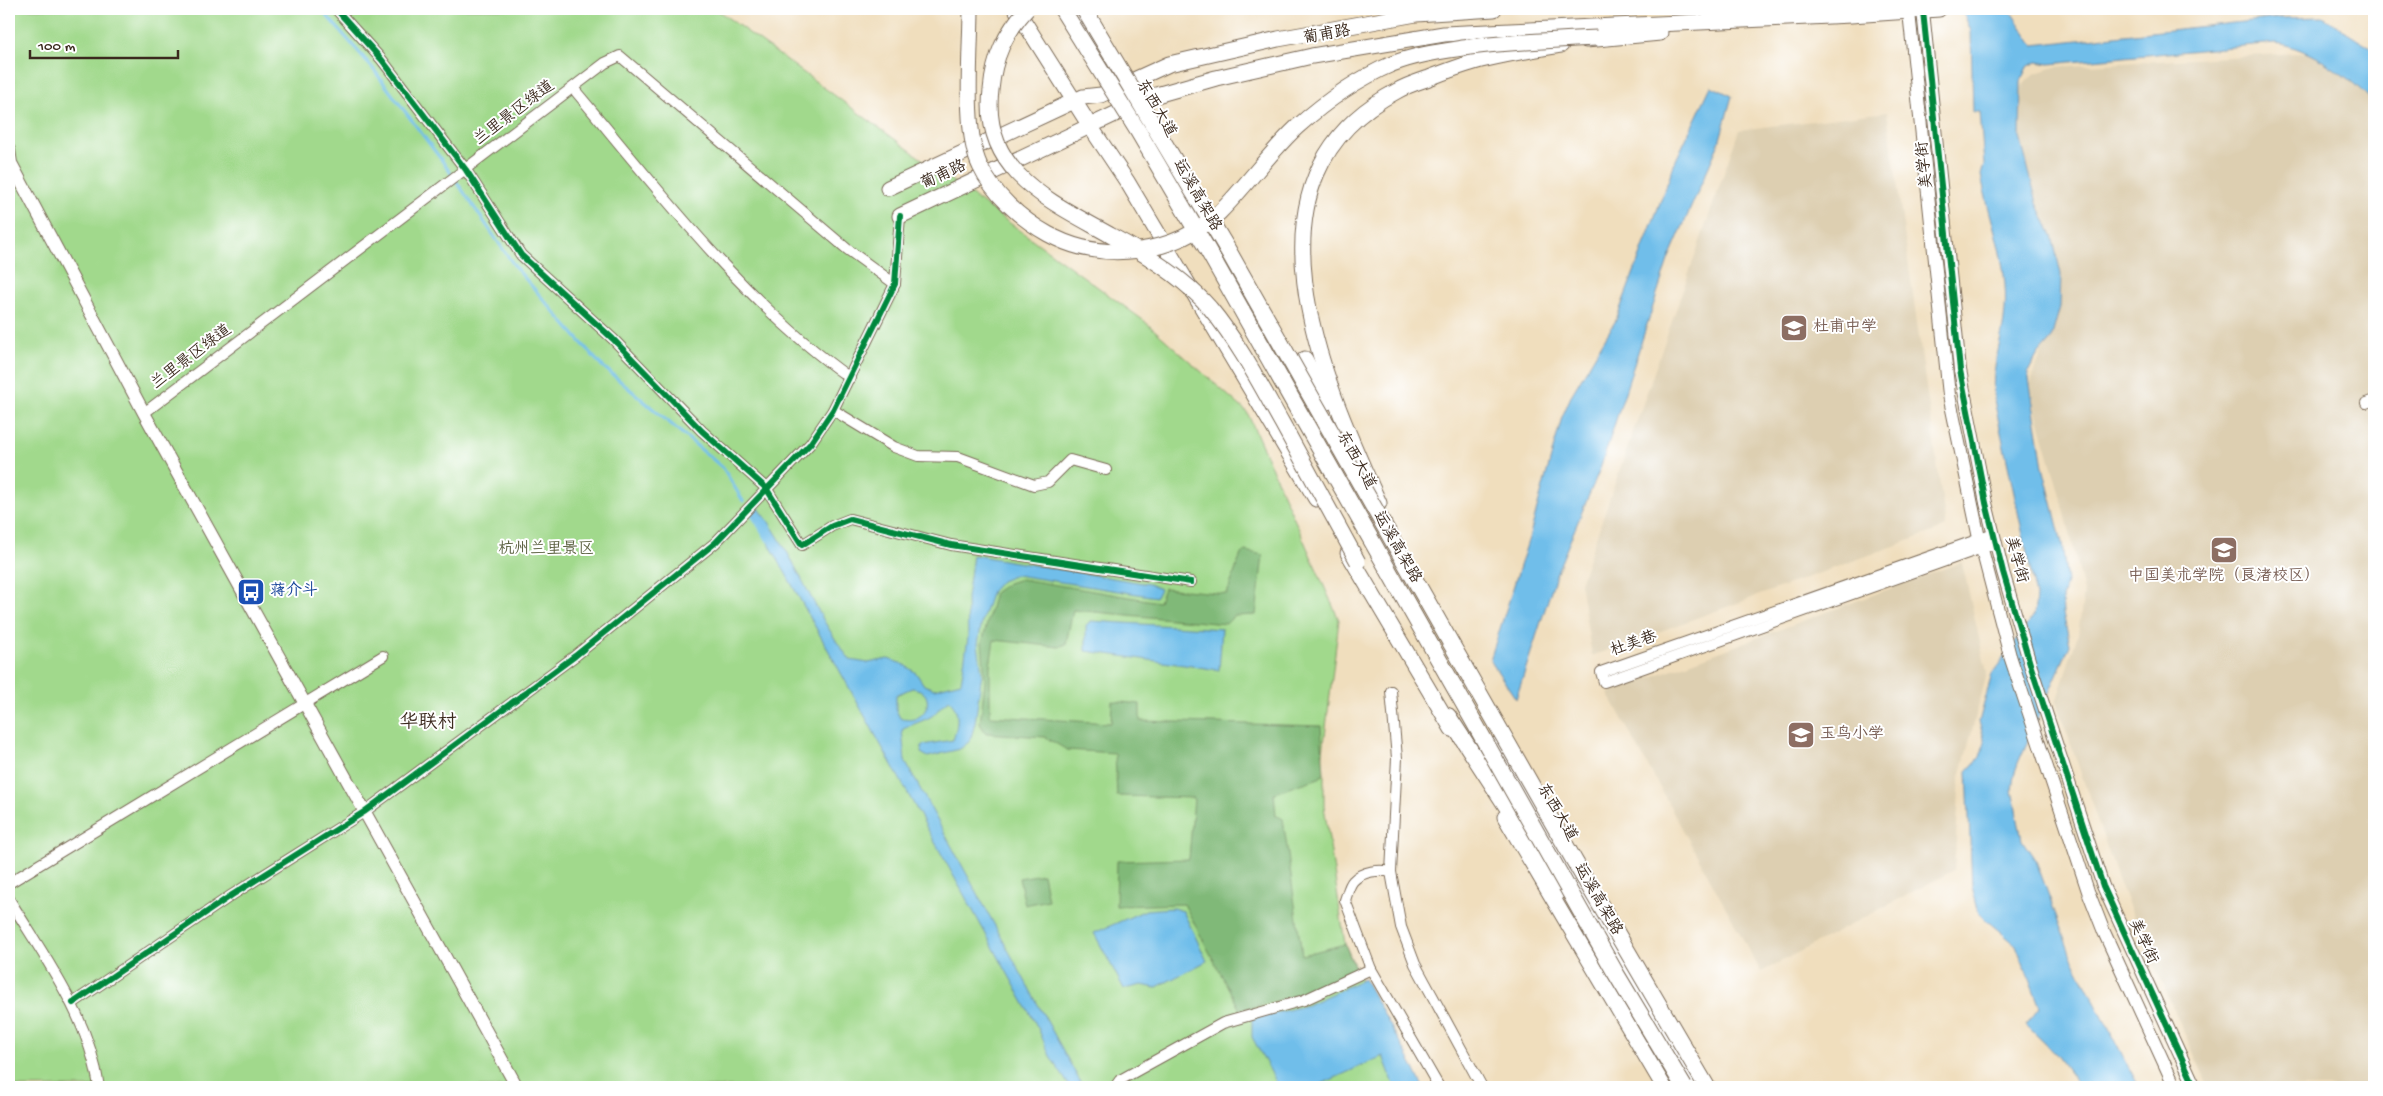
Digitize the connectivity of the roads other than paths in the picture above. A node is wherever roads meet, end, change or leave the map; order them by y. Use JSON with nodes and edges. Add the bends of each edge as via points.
{"nodes":[{"id":1,"x":336,"y":9,"type":"edge"},
{"id":2,"x":971,"y":9,"type":"edge"},
{"id":3,"x":1016,"y":9,"type":"edge"},
{"id":4,"x":1027,"y":9,"type":"edge"},
{"id":5,"x":1062,"y":9,"type":"edge"},
{"id":6,"x":1072,"y":9,"type":"edge"},
{"id":7,"x":1084,"y":9,"type":"edge"},
{"id":8,"x":1494,"y":9,"type":"edge"},
{"id":9,"x":1939,"y":9,"type":"edge"},
{"id":10,"x":1916,"y":11,"type":"junction"},
{"id":11,"x":1851,"y":15,"type":"junction"},
{"id":12,"x":1597,"y":38,"type":"junction"},
{"id":13,"x":1120,"y":85,"type":"junction"},
{"id":14,"x":573,"y":88,"type":"junction"},
{"id":15,"x":1074,"y":101,"type":"junction"},
{"id":16,"x":1133,"y":106,"type":"junction"},
{"id":17,"x":1090,"y":126,"type":"junction"},
{"id":18,"x":9,"y":150,"type":"edge"},
{"id":19,"x":463,"y":172,"type":"junction"},
{"id":20,"x":888,"y":188,"type":"dead end"},
{"id":21,"x":900,"y":216,"type":"joint"},
{"id":22,"x":895,"y":284,"type":"junction"},
{"id":23,"x":1305,"y":359,"type":"dead end"},
{"id":24,"x":850,"y":378,"type":"junction"},
{"id":25,"x":832,"y":410,"type":"junction"},
{"id":26,"x":144,"y":413,"type":"junction"},
{"id":27,"x":1106,"y":470,"type":"dead end"},
{"id":28,"x":766,"y":488,"type":"junction"},
{"id":29,"x":1379,"y":503,"type":"junction"},
{"id":30,"x":1995,"y":538,"type":"junction"},
{"id":31,"x":1980,"y":543,"type":"junction"},
{"id":32,"x":1191,"y":582,"type":"dead end"},
{"id":33,"x":383,"y":656,"type":"dead end"},
{"id":34,"x":1391,"y":691,"type":"dead end"},
{"id":35,"x":1483,"y":692,"type":"joint"},
{"id":36,"x":305,"y":705,"type":"junction"},
{"id":37,"x":1448,"y":716,"type":"joint"},
{"id":38,"x":364,"y":812,"type":"junction"},
{"id":39,"x":1391,"y":872,"type":"junction"},
{"id":40,"x":9,"y":883,"type":"edge"},
{"id":41,"x":9,"y":899,"type":"edge"},
{"id":42,"x":1632,"y":961,"type":"junction"},
{"id":43,"x":1372,"y":969,"type":"junction"},
{"id":44,"x":1615,"y":972,"type":"junction"},
{"id":45,"x":73,"y":1002,"type":"junction"},
{"id":46,"x":99,"y":1087,"type":"edge"},
{"id":47,"x":517,"y":1087,"type":"edge"},
{"id":48,"x":1115,"y":1087,"type":"edge"},
{"id":49,"x":1439,"y":1087,"type":"edge"},
{"id":50,"x":1482,"y":1087,"type":"edge"},
{"id":51,"x":1664,"y":1087,"type":"edge"},
{"id":52,"x":1684,"y":1087,"type":"edge"},
{"id":53,"x":1696,"y":1087,"type":"edge"},
{"id":54,"x":1708,"y":1087,"type":"edge"},
{"id":55,"x":2175,"y":1087,"type":"edge"},
{"id":56,"x":2195,"y":1087,"type":"edge"}],
"edges":[{"from":1,"to":19,"type":"street","via":[[382,60]]},
{"from":2,"to":12,"type":"main road","bridge":true,"via":[[971,118],[984,175],[1004,199],[1034,226],[1066,242],[1111,252],[1149,249],[1171,242],[1204,224],[1220,212],[1277,148],[1320,108],[1342,91],[1393,64],[1436,51],[1525,41]]},
{"from":3,"to":15,"type":"main road"},
{"from":4,"to":37,"type":"main road","bridge":true,"via":[[1003,40],[992,78],[990,119],[1004,158],[1048,201],[1111,235],[1181,280],[1220,321],[1256,377],[1408,651]]},
{"from":5,"to":44,"type":"highway","name":"运溪高架路","bridge":true,"via":[[1206,247]]},
{"from":6,"to":13,"type":"main road","name":"东西大道"},
{"from":7,"to":42,"type":"highway","name":"运溪高架路","bridge":true,"via":[[1225,245]]},
{"from":8,"to":13,"type":"main road","name":"葡甫路","via":[[1416,14],[1287,37],[1169,64]]},
{"from":9,"to":10,"type":"main road","name":"葡甫路"},
{"from":10,"to":11,"type":"main road","name":"葡甫路"},
{"from":10,"to":30,"type":"street","name":"美学街","via":[[1960,370]]},
{"from":10,"to":31,"type":"street","name":"美学街","via":[[1949,395]]},
{"from":11,"to":12,"type":"main road"},
{"from":11,"to":16,"type":"main road","name":"葡甫路","via":[[1444,34],[1312,56],[1216,78],[1152,96]]},
{"from":12,"to":29,"type":"main road","bridge":true,"via":[[1486,59],[1398,90],[1351,123],[1324,158],[1307,198],[1302,227],[1307,297],[1330,385]]},
{"from":13,"to":15,"type":"main road","name":"葡甫路","via":[[1101,95]]},
{"from":13,"to":16,"type":"main road","name":"东西大道"},
{"from":14,"to":19,"type":"street","name":"兰里景区绿道"},
{"from":14,"to":22,"type":"street","name":"兰里景区绿道","via":[[620,56],[847,249]]},
{"from":14,"to":24,"type":"street","via":[[728,268],[788,330]]},
{"from":15,"to":17,"type":"main road"},
{"from":15,"to":20,"type":"main road","name":"葡甫路"},
{"from":16,"to":17,"type":"main road","name":"葡甫路"},
{"from":16,"to":53,"type":"main road","name":"东西大道","via":[[1470,700]]},
{"from":17,"to":21,"type":"main road","name":"葡甫路"},
{"from":17,"to":51,"type":"main road","via":[[1133,191]]},
{"from":18,"to":26,"type":"street","via":[[11,163]]},
{"from":19,"to":26,"type":"street","name":"兰里景区绿道"},
{"from":19,"to":28,"type":"street","via":[[521,255],[613,339],[702,431]]},
{"from":21,"to":22,"type":"street"},
{"from":22,"to":24,"type":"street"},
{"from":23,"to":29,"type":"main road"},
{"from":24,"to":25,"type":"street"},
{"from":25,"to":27,"type":"street","via":[[894,447],[918,456],[958,457],[1034,485],[1048,482],[1070,460]]},
{"from":25,"to":28,"type":"street","via":[[810,444]]},
{"from":26,"to":36,"type":"street"},
{"from":28,"to":32,"type":"street","via":[[802,545],[850,519],[951,545]]},
{"from":28,"to":38,"type":"street","via":[[715,542],[611,627]]},
{"from":29,"to":35,"type":"main road"},
{"from":30,"to":31,"type":"street","name":"杜美巷"},
{"from":30,"to":56,"type":"street","name":"美学街","via":[[2031,667],[2103,886]]},
{"from":31,"to":31,"type":"street","name":"杜美巷","via":[[1604,682],[1601,672]]},
{"from":31,"to":55,"type":"street","name":"美学街","via":[[2010,656],[2088,891]]},
{"from":33,"to":36,"type":"street"},
{"from":34,"to":39,"type":"street","via":[[1397,758]]},
{"from":35,"to":42,"type":"highway","bridge":true},
{"from":36,"to":38,"type":"street"},
{"from":36,"to":40,"type":"street"},
{"from":37,"to":44,"type":"highway","bridge":true},
{"from":38,"to":45,"type":"street","via":[[232,895]]},
{"from":38,"to":47,"type":"street"},
{"from":39,"to":43,"type":"street","via":[[1383,870],[1365,874],[1352,881],[1345,900]]},
{"from":39,"to":50,"type":"street","via":[[1401,927],[1415,964]]},
{"from":41,"to":45,"type":"street"},
{"from":42,"to":54,"type":"highway","name":"运溪高架路","bridge":true},
{"from":43,"to":48,"type":"street","via":[[1304,1000],[1222,1022],[1120,1080]]},
{"from":43,"to":49,"type":"street"},
{"from":44,"to":52,"type":"highway","name":"运溪高架路","bridge":true},
{"from":45,"to":46,"type":"street","via":[[88,1042]]}]}
